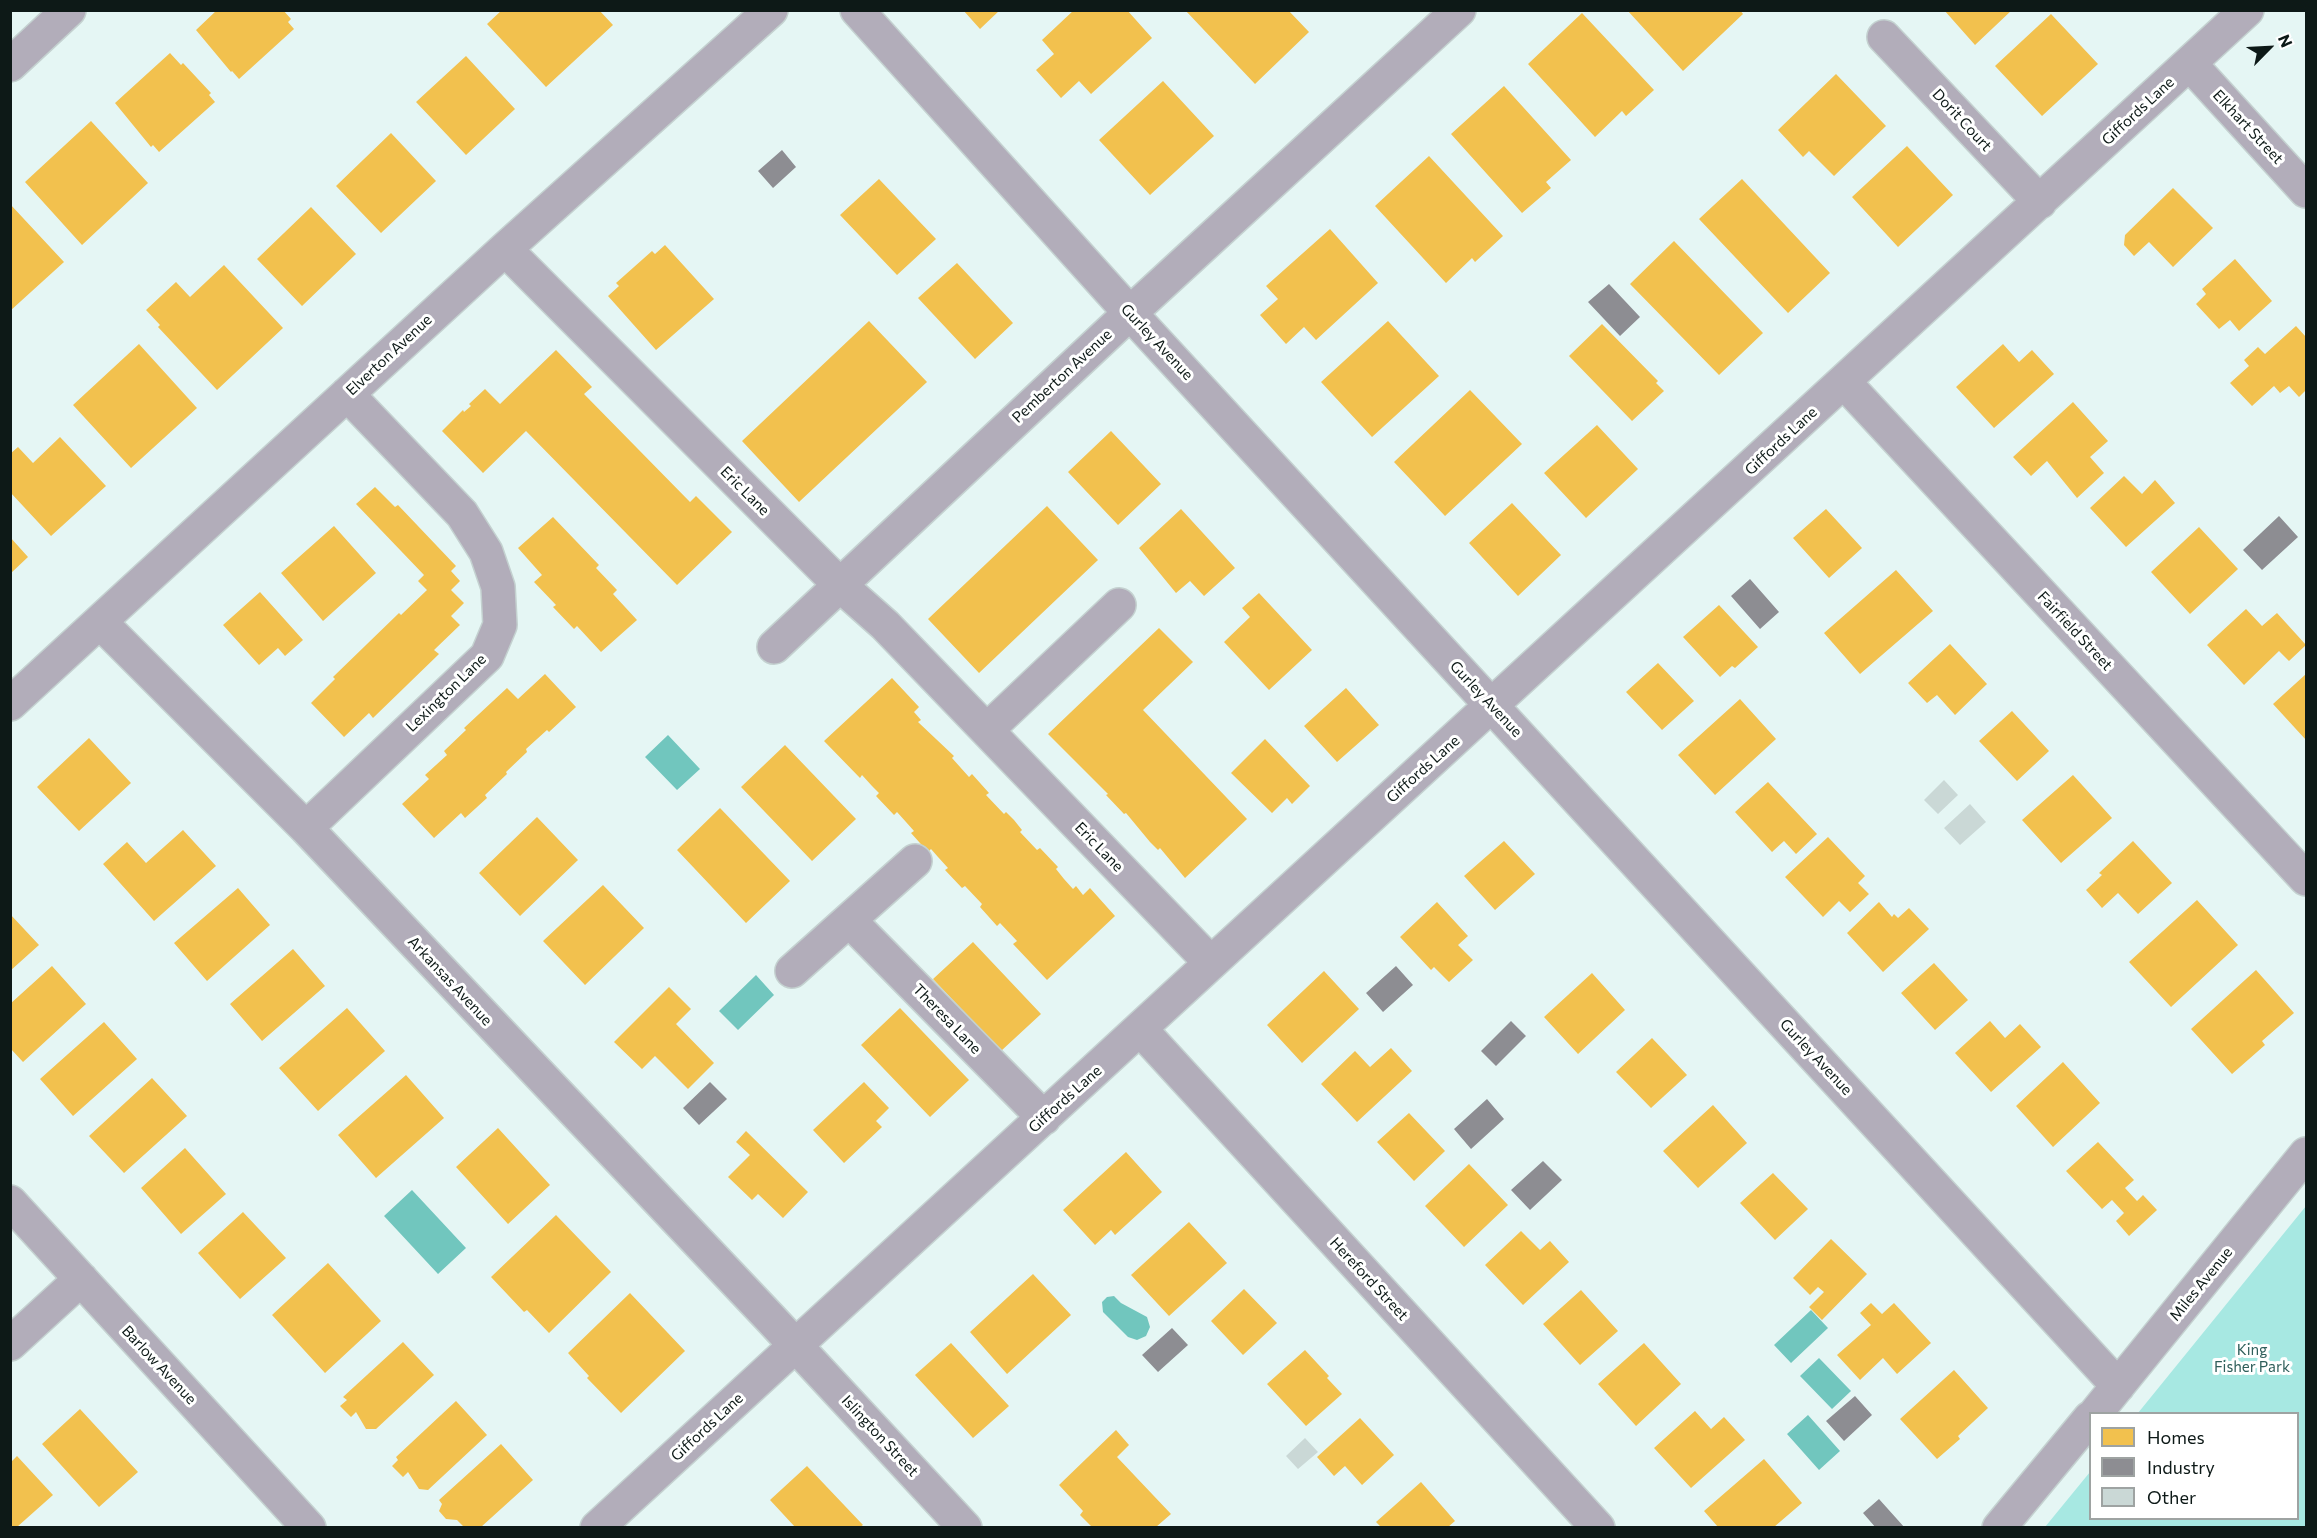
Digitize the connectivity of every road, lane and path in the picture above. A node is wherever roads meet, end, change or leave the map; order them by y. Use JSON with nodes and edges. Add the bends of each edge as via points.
{"nodes":[{"id":1,"x":69,"y":10,"type":"edge"},
{"id":2,"x":771,"y":10,"type":"edge"},
{"id":3,"x":857,"y":10,"type":"edge"},
{"id":4,"x":1459,"y":10,"type":"edge"},
{"id":5,"x":2247,"y":10,"type":"edge"},
{"id":6,"x":1884,"y":37,"type":"dead end"},
{"id":7,"x":2190,"y":64,"type":"junction"},
{"id":8,"x":10,"y":65,"type":"edge"},
{"id":9,"x":2307,"y":191,"type":"edge"},
{"id":10,"x":2040,"y":202,"type":"junction"},
{"id":11,"x":505,"y":249,"type":"junction"},
{"id":12,"x":1130,"y":313,"type":"junction"},
{"id":13,"x":1844,"y":382,"type":"junction"},
{"id":14,"x":347,"y":394,"type":"junction"},
{"id":15,"x":841,"y":586,"type":"junction"},
{"id":16,"x":1119,"y":605,"type":"dead end"},
{"id":17,"x":100,"y":622,"type":"junction"},
{"id":18,"x":774,"y":647,"type":"dead end"},
{"id":19,"x":10,"y":704,"type":"edge"},
{"id":20,"x":1492,"y":706,"type":"junction"},
{"id":21,"x":987,"y":730,"type":"junction"},
{"id":22,"x":306,"y":828,"type":"junction"},
{"id":23,"x":915,"y":861,"type":"dead end"},
{"id":24,"x":2307,"y":879,"type":"edge"},
{"id":25,"x":849,"y":920,"type":"junction"},
{"id":26,"x":1211,"y":963,"type":"junction"},
{"id":27,"x":792,"y":971,"type":"dead end"},
{"id":28,"x":1141,"y":1030,"type":"junction"},
{"id":29,"x":1044,"y":1118,"type":"junction"},
{"id":30,"x":2307,"y":1154,"type":"edge"},
{"id":31,"x":10,"y":1202,"type":"edge"},
{"id":32,"x":81,"y":1280,"type":"junction"},
{"id":33,"x":10,"y":1344,"type":"edge"},
{"id":34,"x":796,"y":1346,"type":"junction"},
{"id":35,"x":2118,"y":1386,"type":"junction"},
{"id":36,"x":2096,"y":1412,"type":"edge"},
{"id":37,"x":2089,"y":1420,"type":"edge"},
{"id":38,"x":309,"y":1527,"type":"edge"},
{"id":39,"x":597,"y":1527,"type":"edge"},
{"id":40,"x":965,"y":1527,"type":"edge"},
{"id":41,"x":1598,"y":1527,"type":"edge"},
{"id":42,"x":1999,"y":1527,"type":"edge"}],
"edges":[{"from":1,"to":8,"type":"street"},
{"from":2,"to":11,"type":"street","name":"Elverton Avenue"},
{"from":3,"to":12,"type":"street","name":"Gurley Avenue"},
{"from":4,"to":12,"type":"street","name":"Pemberton Avenue"},
{"from":5,"to":7,"type":"street","name":"Giffords Lane"},
{"from":6,"to":10,"type":"street","name":"Dorit Court"},
{"from":7,"to":9,"type":"street","name":"Elkhart Street"},
{"from":7,"to":10,"type":"street","name":"Giffords Lane"},
{"from":10,"to":13,"type":"street","name":"Giffords Lane"},
{"from":11,"to":14,"type":"street","name":"Elverton Avenue"},
{"from":11,"to":15,"type":"street","name":"Eric Lane"},
{"from":12,"to":15,"type":"street","name":"Pemberton Avenue"},
{"from":12,"to":20,"type":"street","name":"Gurley Avenue"},
{"from":13,"to":20,"type":"street","name":"Giffords Lane"},
{"from":13,"to":24,"type":"street","name":"Fairfield Street"},
{"from":14,"to":17,"type":"street","name":"Elverton Avenue"},
{"from":14,"to":22,"type":"street","name":"Lexington Lane","via":[[462,514],[486,552],[498,587],[500,625],[487,656]]},
{"from":15,"to":18,"type":"street","name":"Pemberton Avenue"},
{"from":15,"to":21,"type":"street","name":"Eric Lane","via":[[885,625]]},
{"from":16,"to":21,"type":"street"},
{"from":17,"to":19,"type":"street","name":"Elverton Avenue"},
{"from":17,"to":22,"type":"street","name":"Arkansas Avenue"},
{"from":20,"to":26,"type":"street","name":"Giffords Lane"},
{"from":20,"to":35,"type":"street","name":"Gurley Avenue"},
{"from":21,"to":26,"type":"street","name":"Eric Lane"},
{"from":22,"to":34,"type":"street","name":"Arkansas Avenue"},
{"from":23,"to":25,"type":"street"},
{"from":25,"to":27,"type":"street"},
{"from":25,"to":29,"type":"street","name":"Theresa Lane"},
{"from":26,"to":28,"type":"street","name":"Giffords Lane"},
{"from":28,"to":29,"type":"street","name":"Giffords Lane"},
{"from":28,"to":41,"type":"street","name":"Hereford Street"},
{"from":29,"to":34,"type":"street","name":"Giffords Lane"},
{"from":30,"to":35,"type":"street","name":"Miles Avenue"},
{"from":31,"to":32,"type":"street","name":"Barlow Avenue"},
{"from":32,"to":33,"type":"street"},
{"from":32,"to":38,"type":"street","name":"Barlow Avenue"},
{"from":34,"to":39,"type":"street","name":"Giffords Lane"},
{"from":34,"to":40,"type":"street","name":"Islington Street"},
{"from":35,"to":36,"type":"street","name":"Miles Avenue"},
{"from":37,"to":42,"type":"street"}]}
